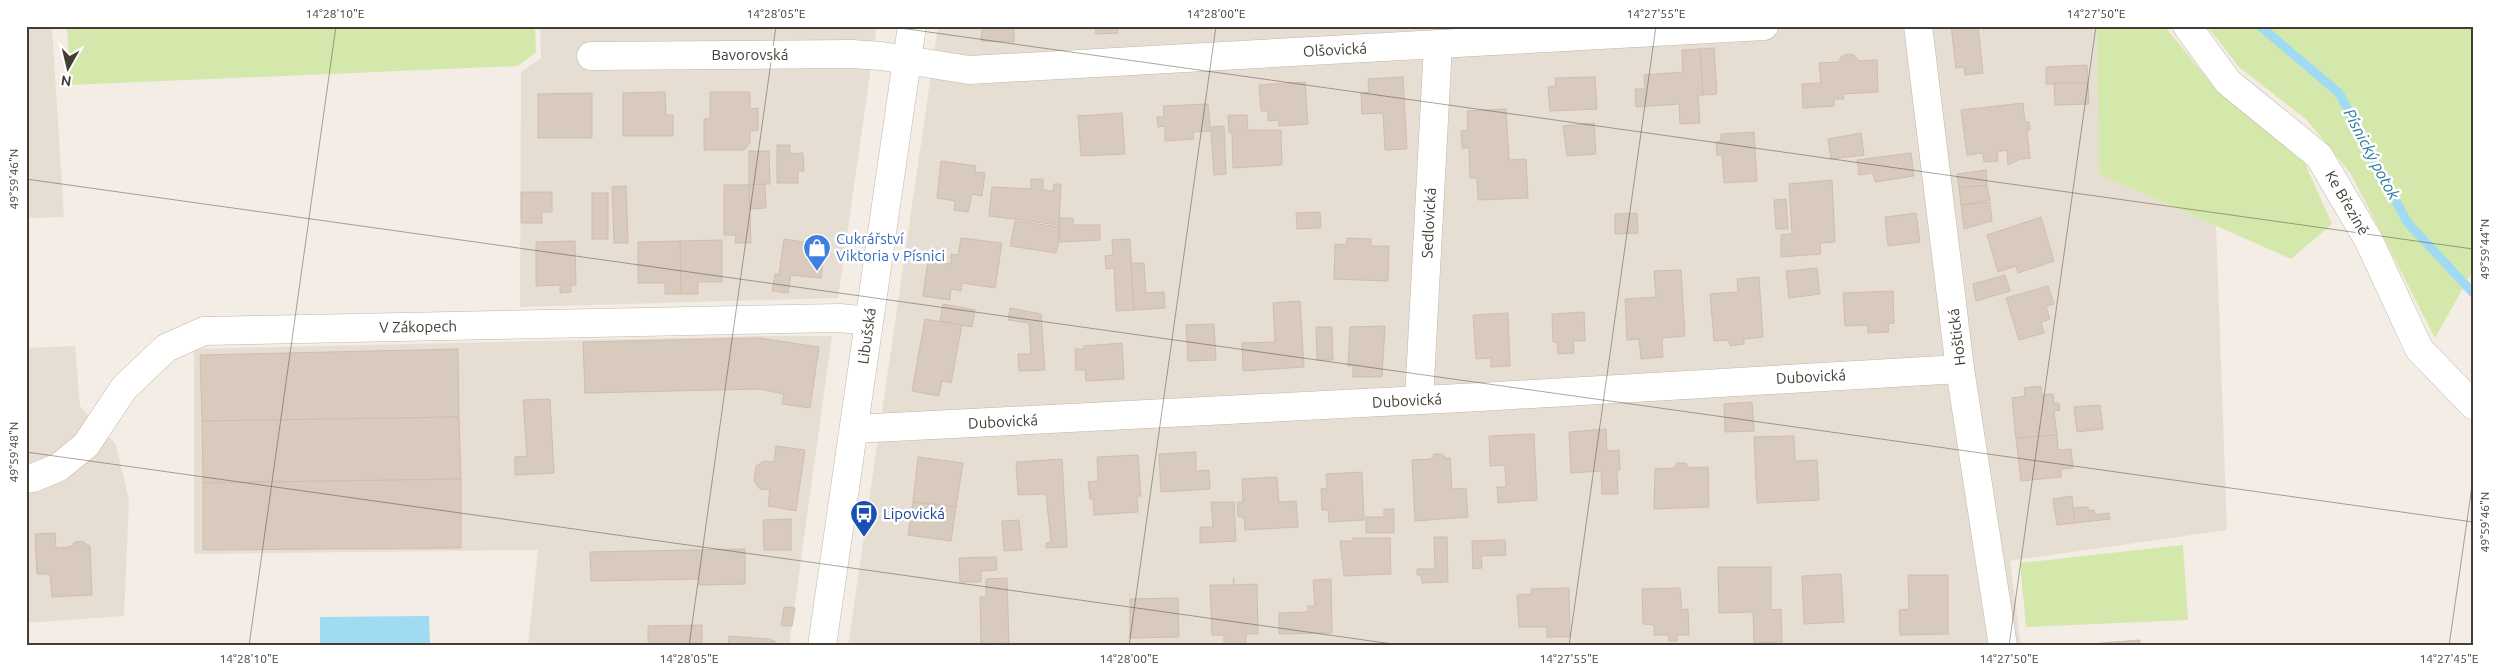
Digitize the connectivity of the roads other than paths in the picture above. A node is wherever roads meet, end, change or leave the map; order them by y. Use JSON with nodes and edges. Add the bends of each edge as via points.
{"nodes":[{"id":1,"x":912,"y":26,"type":"edge"},
{"id":2,"x":1764,"y":26,"type":"edge"},
{"id":3,"x":1918,"y":26,"type":"edge"},
{"id":4,"x":2187,"y":26,"type":"edge"},
{"id":5,"x":1438,"y":45,"type":"junction"},
{"id":6,"x":592,"y":56,"type":"dead end"},
{"id":7,"x":907,"y":60,"type":"junction"},
{"id":8,"x":869,"y":321,"type":"junction"},
{"id":9,"x":1960,"y":369,"type":"junction"},
{"id":10,"x":1419,"y":400,"type":"junction"},
{"id":11,"x":2473,"y":405,"type":"edge"},
{"id":12,"x":854,"y":430,"type":"junction"},
{"id":13,"x":26,"y":479,"type":"edge"},
{"id":14,"x":822,"y":646,"type":"edge"},
{"id":15,"x":2003,"y":646,"type":"edge"}],
"edges":[{"from":1,"to":7,"type":"street","name":"Libušská"},
{"from":2,"to":5,"type":"street","name":"Olšovická"},
{"from":3,"to":9,"type":"street","name":"Hoštická"},
{"from":4,"to":11,"type":"street","name":"Ke Březině","via":[[2228,82],[2319,156],[2369,241],[2419,349]]},
{"from":5,"to":7,"type":"street","name":"Olšovická","via":[[969,70]]},
{"from":5,"to":10,"type":"street","name":"Sedlovická"},
{"from":6,"to":7,"type":"street","name":"Bavorovská","via":[[852,54]]},
{"from":7,"to":8,"type":"street","name":"Libušská"},
{"from":8,"to":12,"type":"street","name":"Libušská"},
{"from":8,"to":13,"type":"street","name":"V Zákopech","via":[[840,318],[204,331],[166,348],[124,388],[86,445],[59,467]]},
{"from":9,"to":10,"type":"street","name":"Dubovická"},
{"from":9,"to":15,"type":"street","name":"Hoštická"},
{"from":10,"to":12,"type":"street","name":"Dubovická"},
{"from":12,"to":14,"type":"street","name":"Libušská"}]}
